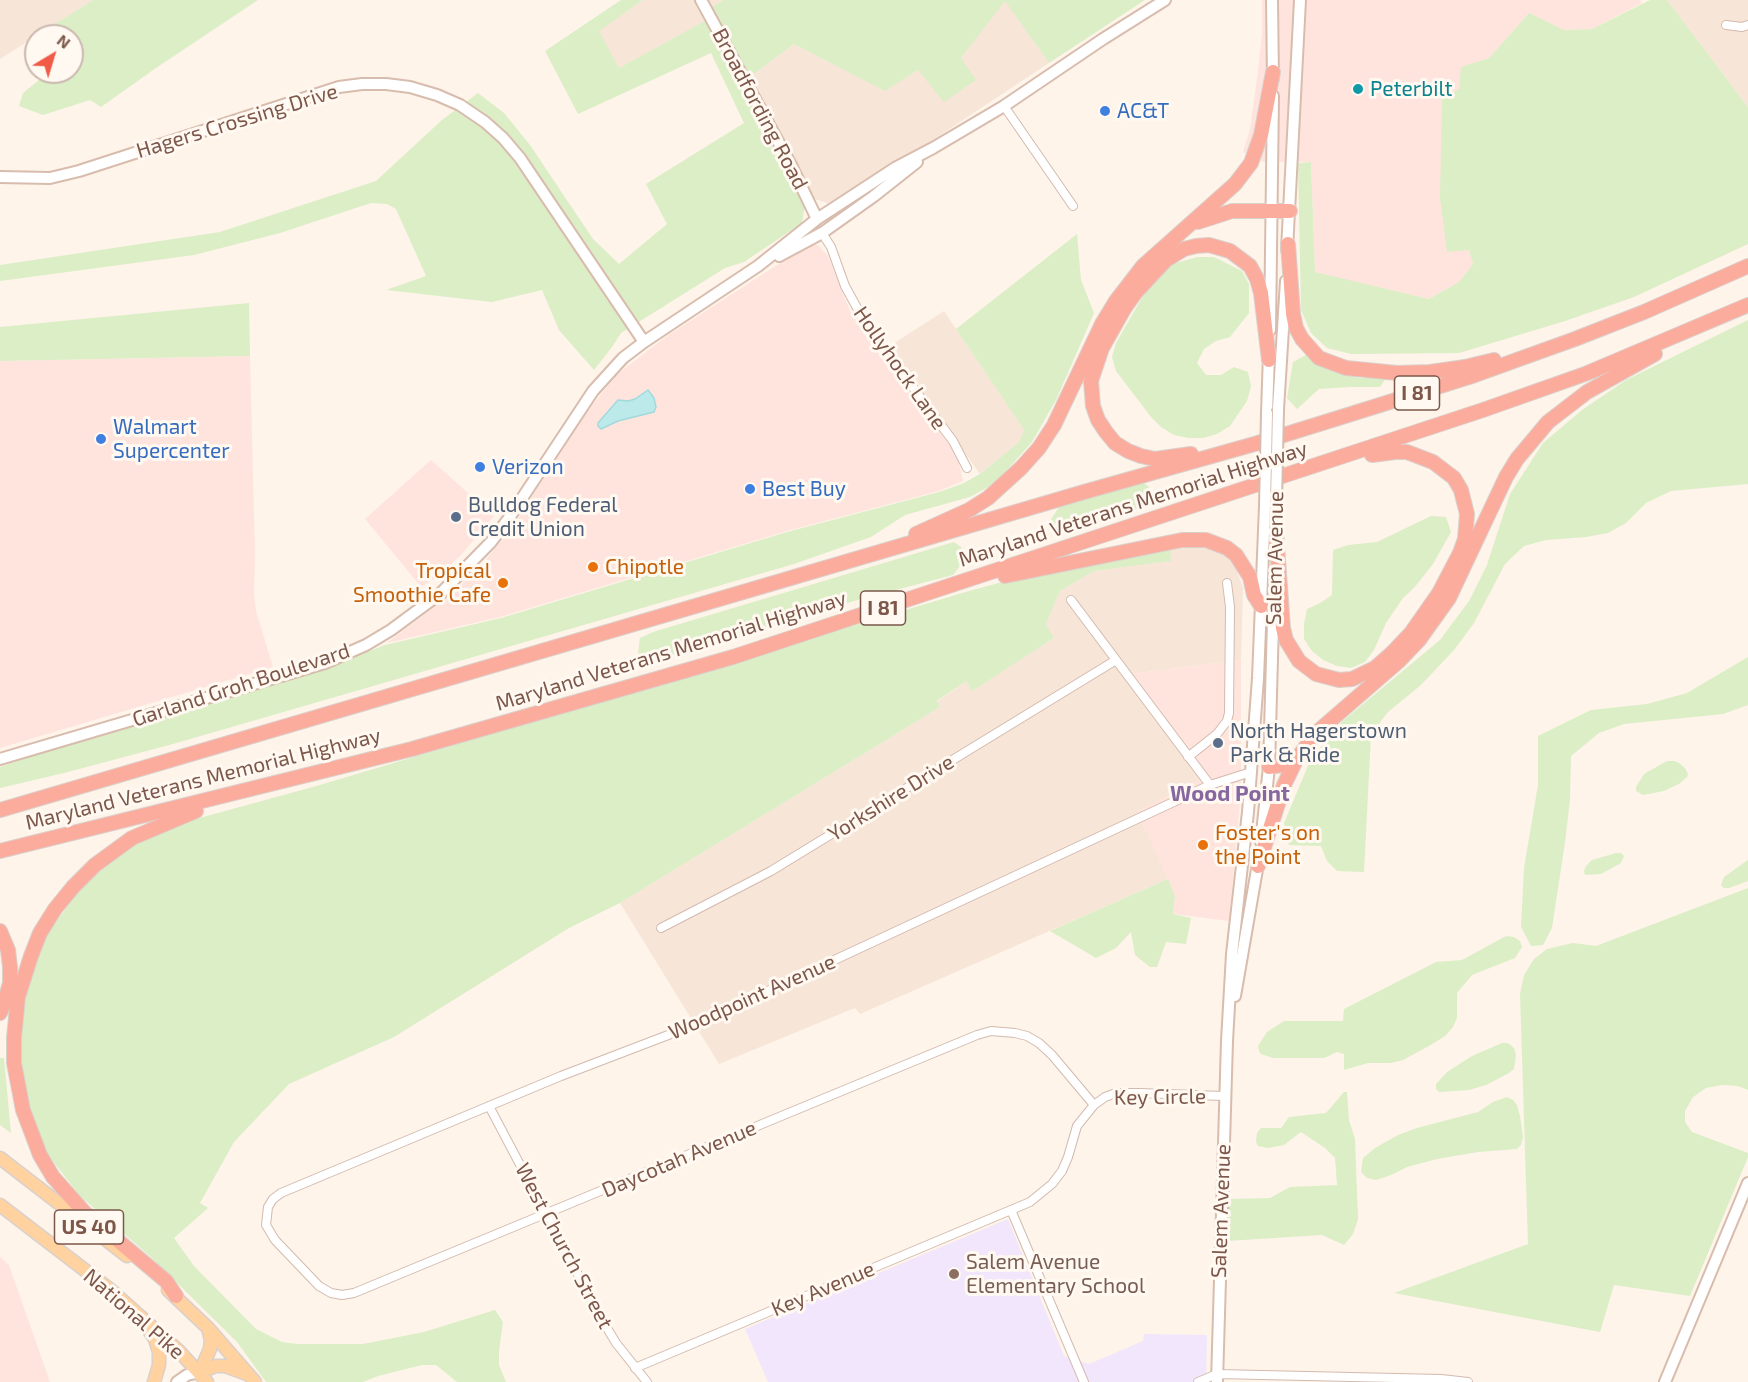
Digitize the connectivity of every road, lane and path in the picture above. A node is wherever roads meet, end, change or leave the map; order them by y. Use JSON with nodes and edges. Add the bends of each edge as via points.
{"nodes":[{"id":1,"x":701,"y":0,"type":"edge"},
{"id":2,"x":1165,"y":0,"type":"edge"},
{"id":3,"x":1272,"y":0,"type":"edge"},
{"id":4,"x":1300,"y":0,"type":"edge"},
{"id":5,"x":1726,"y":25,"type":"dead end"},
{"id":6,"x":1748,"y":25,"type":"edge"},
{"id":7,"x":1273,"y":72,"type":"junction"},
{"id":8,"x":1004,"y":106,"type":"junction"},
{"id":9,"x":933,"y":148,"type":"junction"},
{"id":10,"x":0,"y":177,"type":"edge"},
{"id":11,"x":874,"y":196,"type":"junction"},
{"id":12,"x":1072,"y":206,"type":"dead end"},
{"id":13,"x":1272,"y":210,"type":"junction"},
{"id":14,"x":1290,"y":212,"type":"junction"},
{"id":15,"x":817,"y":219,"type":"junction"},
{"id":16,"x":1186,"y":227,"type":"junction"},
{"id":17,"x":822,"y":233,"type":"junction"},
{"id":18,"x":1288,"y":244,"type":"junction"},
{"id":19,"x":785,"y":252,"type":"junction"},
{"id":20,"x":1748,"y":266,"type":"edge"},
{"id":21,"x":758,"y":267,"type":"junction"},
{"id":22,"x":1748,"y":305,"type":"edge"},
{"id":23,"x":1719,"y":319,"type":"junction"},
{"id":24,"x":1575,"y":339,"type":"junction"},
{"id":25,"x":644,"y":342,"type":"junction"},
{"id":26,"x":1269,"y":360,"type":"junction"},
{"id":27,"x":1258,"y":442,"type":"junction"},
{"id":28,"x":967,"y":468,"type":"dead end"},
{"id":29,"x":1291,"y":475,"type":"junction"},
{"id":30,"x":1276,"y":532,"type":"junction"},
{"id":31,"x":806,"y":574,"type":"junction"},
{"id":32,"x":1227,"y":583,"type":"dead end"},
{"id":33,"x":927,"y":594,"type":"junction"},
{"id":34,"x":1071,"y":600,"type":"dead end"},
{"id":35,"x":1261,"y":606,"type":"junction"},
{"id":36,"x":1116,"y":660,"type":"junction"},
{"id":37,"x":1188,"y":757,"type":"junction"},
{"id":38,"x":0,"y":759,"type":"edge"},
{"id":39,"x":1296,"y":760,"type":"junction"},
{"id":40,"x":1269,"y":767,"type":"junction"},
{"id":41,"x":1251,"y":772,"type":"junction"},
{"id":42,"x":285,"y":781,"type":"junction"},
{"id":43,"x":1210,"y":785,"type":"junction"},
{"id":44,"x":82,"y":787,"type":"junction"},
{"id":45,"x":0,"y":803,"type":"edge"},
{"id":46,"x":0,"y":810,"type":"edge"},
{"id":47,"x":0,"y":851,"type":"edge"},
{"id":48,"x":1258,"y":866,"type":"junction"},
{"id":49,"x":661,"y":928,"type":"dead end"},
{"id":50,"x":0,"y":931,"type":"edge"},
{"id":51,"x":0,"y":1012,"type":"edge"},
{"id":52,"x":1227,"y":1041,"type":"junction"},
{"id":53,"x":1224,"y":1096,"type":"junction"},
{"id":54,"x":1094,"y":1105,"type":"junction"},
{"id":55,"x":489,"y":1106,"type":"junction"},
{"id":56,"x":0,"y":1158,"type":"edge"},
{"id":57,"x":1748,"y":1183,"type":"edge"},
{"id":58,"x":0,"y":1205,"type":"edge"},
{"id":59,"x":1011,"y":1210,"type":"junction"},
{"id":60,"x":547,"y":1214,"type":"junction"},
{"id":61,"x":266,"y":1225,"type":"joint"},
{"id":62,"x":112,"y":1291,"type":"junction"},
{"id":63,"x":176,"y":1296,"type":"junction"},
{"id":64,"x":208,"y":1328,"type":"junction"},
{"id":65,"x":635,"y":1368,"type":"junction"},
{"id":66,"x":252,"y":1378,"type":"edge"},
{"id":67,"x":1217,"y":1378,"type":"edge"},
{"id":68,"x":200,"y":1379,"type":"edge"},
{"id":69,"x":1441,"y":1381,"type":"edge"},
{"id":70,"x":154,"y":1382,"type":"edge"},
{"id":71,"x":177,"y":1382,"type":"edge"},
{"id":72,"x":647,"y":1382,"type":"edge"},
{"id":73,"x":1084,"y":1382,"type":"edge"},
{"id":74,"x":1198,"y":1382,"type":"edge"},
{"id":75,"x":1468,"y":1382,"type":"edge"},
{"id":76,"x":1665,"y":1382,"type":"edge"}],
"edges":[{"from":1,"to":15,"type":"street","name":"Broadfording Road"},
{"from":2,"to":8,"type":"street","name":"Garland Groh Boulevard"},
{"from":3,"to":7,"type":"street","name":"Salem Avenue"},
{"from":4,"to":14,"type":"street","name":"Salem Avenue"},
{"from":5,"to":6,"type":"street"},
{"from":7,"to":13,"type":"street","name":"Salem Avenue"},
{"from":7,"to":16,"type":"highway","via":[[1261,135],[1251,163],[1235,184]]},
{"from":8,"to":9,"type":"street","name":"Garland Groh Boulevard"},
{"from":8,"to":12,"type":"street"},
{"from":9,"to":11,"type":"street","name":"Garland Groh Boulevard"},
{"from":9,"to":15,"type":"street","name":"Garland Groh Boulevard"},
{"from":10,"to":25,"type":"street","name":"Hagers Crossing Drive","via":[[50,178],[79,171],[339,87],[410,87],[459,105],[503,138]]},
{"from":11,"to":15,"type":"street"},
{"from":11,"to":17,"type":"street","name":"Garland Groh Boulevard"},
{"from":13,"to":14,"type":"highway"},
{"from":13,"to":16,"type":"highway","via":[[1232,211]]},
{"from":13,"to":26,"type":"street","name":"Salem Avenue"},
{"from":14,"to":18,"type":"street","name":"Salem Avenue"},
{"from":15,"to":19,"type":"street"},
{"from":15,"to":21,"type":"street","name":"Garland Groh Boulevard"},
{"from":16,"to":31,"type":"highway","via":[[1143,266],[1116,301],[1054,425],[1039,448],[1006,483],[988,498],[947,520]]},
{"from":17,"to":19,"type":"street","name":"Garland Groh Boulevard"},
{"from":17,"to":28,"type":"street","name":"Hollyhock Lane","via":[[867,326],[953,441]]},
{"from":18,"to":24,"type":"highway","via":[[1296,328],[1309,349],[1331,363],[1365,371],[1430,372]]},
{"from":18,"to":30,"type":"street","name":"Salem Avenue","bridge":true,"via":[[1278,409]]},
{"from":19,"to":21,"type":"street","name":"Garland Groh Boulevard"},
{"from":20,"to":24,"type":"highway","name":"Maryland Veterans Memorial Highway","number":"I 81"},
{"from":21,"to":25,"type":"street","name":"Garland Groh Boulevard"},
{"from":22,"to":23,"type":"highway","name":"Maryland Veterans Memorial Highway","number":"I 81"},
{"from":23,"to":29,"type":"highway","name":"Maryland Veterans Memorial Highway","number":"I 81","via":[[1585,374]]},
{"from":23,"to":39,"type":"highway","via":[[1587,392],[1548,422],[1506,477],[1460,578],[1437,618],[1399,661],[1317,734]]},
{"from":24,"to":27,"type":"highway","name":"Maryland Veterans Memorial Highway","number":"I 81","via":[[1475,375]]},
{"from":25,"to":38,"type":"street","name":"Garland Groh Boulevard","via":[[593,391],[491,542],[441,593],[405,621],[366,645],[325,663]]},
{"from":26,"to":27,"type":"highway","via":[[1261,293],[1250,266],[1230,251],[1196,246],[1166,260],[1136,291],[1102,348],[1092,381],[1098,420],[1116,443],[1141,456],[1173,457]]},
{"from":26,"to":35,"type":"street","name":"Salem Avenue","bridge":true},
{"from":27,"to":31,"type":"highway","name":"Maryland Veterans Memorial Highway","number":"I 81"},
{"from":29,"to":30,"type":"highway","via":[[1381,453],[1407,452],[1419,456],[1444,469],[1461,490],[1467,514],[1465,539],[1450,574],[1411,633],[1375,668],[1352,679],[1339,680],[1306,668],[1286,640]]},
{"from":29,"to":33,"type":"highway","name":"Maryland Veterans Memorial Highway","number":"I 81"},
{"from":30,"to":40,"type":"street","name":"Salem Avenue"},
{"from":31,"to":44,"type":"highway","name":"Maryland Veterans Memorial Highway","number":"I 81"},
{"from":32,"to":37,"type":"street","via":[[1229,713],[1217,734]]},
{"from":33,"to":35,"type":"highway","via":[[1194,539],[1217,543],[1236,555]]},
{"from":33,"to":42,"type":"highway","name":"Maryland Veterans Memorial Highway","number":"I 81","via":[[621,690]]},
{"from":34,"to":36,"type":"street"},
{"from":35,"to":41,"type":"street","name":"Salem Avenue"},
{"from":36,"to":37,"type":"street"},
{"from":36,"to":49,"type":"street","name":"Yorkshire Drive","via":[[771,871]]},
{"from":37,"to":43,"type":"street"},
{"from":39,"to":40,"type":"highway"},
{"from":39,"to":48,"type":"highway"},
{"from":40,"to":41,"type":"street"},
{"from":40,"to":48,"type":"street","name":"Salem Avenue"},
{"from":41,"to":43,"type":"street","name":"Woodpoint Avenue"},
{"from":41,"to":52,"type":"street","name":"Salem Avenue"},
{"from":42,"to":47,"type":"highway","name":"Maryland Veterans Memorial Highway","number":"I 81"},
{"from":42,"to":63,"type":"highway","via":[[177,818],[111,851],[55,909],[40,933],[18,997],[14,1038],[17,1086],[40,1155],[53,1177],[85,1213],[166,1281]]},
{"from":43,"to":55,"type":"street","name":"Woodpoint Avenue","via":[[697,1024]]},
{"from":44,"to":45,"type":"highway"},
{"from":44,"to":46,"type":"highway","name":"Maryland Veterans Memorial Highway","number":"I 81"},
{"from":48,"to":52,"type":"street","name":"Salem Avenue"},
{"from":50,"to":51,"type":"highway","via":[[10,967],[10,983]]},
{"from":52,"to":53,"type":"street","name":"Salem Avenue"},
{"from":53,"to":54,"type":"street","name":"Key Circle","via":[[1116,1093]]},
{"from":53,"to":67,"type":"street","name":"Salem Avenue"},
{"from":54,"to":59,"type":"street","name":"Key Circle","via":[[1077,1126],[1068,1157],[1052,1184],[1030,1202]]},
{"from":54,"to":60,"type":"street","name":"Daycotah Avenue","via":[[1038,1043],[1027,1036],[991,1031]]},
{"from":55,"to":60,"type":"street","name":"West Church Street"},
{"from":55,"to":61,"type":"street","name":"Woodpoint Avenue","via":[[281,1193],[268,1206]]},
{"from":56,"to":63,"type":"main road","name":"National Pike","number":"US 40"},
{"from":57,"to":76,"type":"street"},
{"from":58,"to":62,"type":"main road","name":"National Pike","number":"US 40"},
{"from":59,"to":65,"type":"street","name":"Key Avenue"},
{"from":59,"to":73,"type":"street"},
{"from":60,"to":61,"type":"street","name":"Daycotah Avenue","via":[[342,1295],[319,1286],[275,1240]]},
{"from":60,"to":65,"type":"street","name":"West Church Street","via":[[601,1318]]},
{"from":62,"to":68,"type":"main road","name":"National Pike","number":"US 40","via":[[154,1327]]},
{"from":62,"to":70,"type":"main road","via":[[155,1339],[159,1365]]},
{"from":63,"to":64,"type":"main road","name":"National Pike","number":"US 40"},
{"from":64,"to":66,"type":"main road","number":"US 40"},
{"from":64,"to":68,"type":"main road","via":[[212,1340]]},
{"from":65,"to":72,"type":"street","name":"West Church Street"},
{"from":66,"to":68,"type":"main road","via":[[216,1366]]},
{"from":67,"to":69,"type":"street"},
{"from":67,"to":74,"type":"street"},
{"from":68,"to":71,"type":"street","via":[[187,1375]]},
{"from":69,"to":75,"type":"street"}]}
